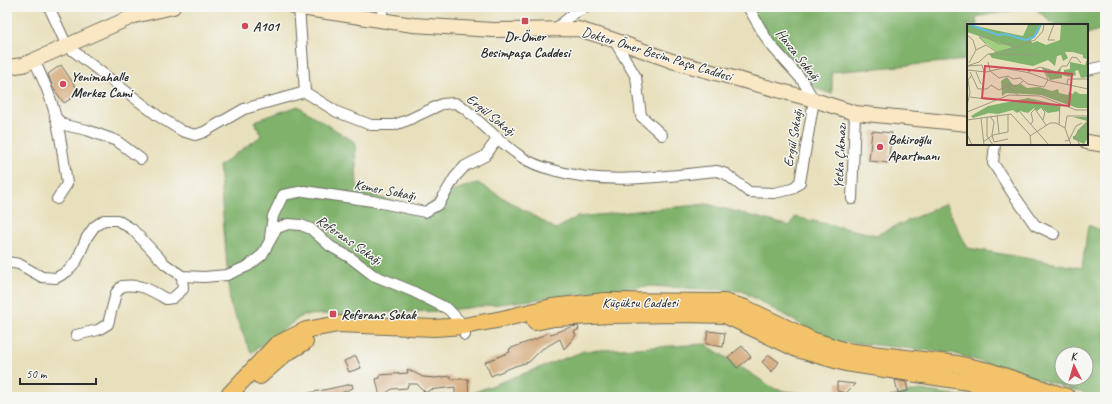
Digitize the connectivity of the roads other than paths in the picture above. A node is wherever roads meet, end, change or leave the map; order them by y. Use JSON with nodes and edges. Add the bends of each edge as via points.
{"nodes":[{"id":1,"x":49,"y":7,"type":"edge"},
{"id":2,"x":173,"y":7,"type":"edge"},
{"id":3,"x":294,"y":7,"type":"edge"},
{"id":4,"x":586,"y":7,"type":"edge"},
{"id":5,"x":748,"y":7,"type":"edge"},
{"id":6,"x":306,"y":8,"type":"edge"},
{"id":7,"x":382,"y":14,"type":"edge"},
{"id":8,"x":554,"y":30,"type":"junction"},
{"id":9,"x":614,"y":40,"type":"junction"},
{"id":10,"x":67,"y":46,"type":"junction"},
{"id":11,"x":34,"y":60,"type":"junction"},
{"id":12,"x":1105,"y":66,"type":"edge"},
{"id":13,"x":7,"y":67,"type":"edge"},
{"id":14,"x":1088,"y":70,"type":"edge"},
{"id":15,"x":305,"y":92,"type":"junction"},
{"id":16,"x":814,"y":100,"type":"junction"},
{"id":17,"x":855,"y":114,"type":"junction"},
{"id":18,"x":55,"y":116,"type":"junction"},
{"id":19,"x":967,"y":124,"type":"edge"},
{"id":20,"x":662,"y":134,"type":"dead end"},
{"id":21,"x":498,"y":138,"type":"junction"},
{"id":22,"x":1088,"y":142,"type":"edge"},
{"id":23,"x":995,"y":145,"type":"edge"},
{"id":24,"x":1105,"y":145,"type":"edge"},
{"id":25,"x":141,"y":159,"type":"dead end"},
{"id":26,"x":57,"y":199,"type":"dead end"},
{"id":27,"x":852,"y":199,"type":"dead end"},
{"id":28,"x":1054,"y":234,"type":"dead end"},
{"id":29,"x":269,"y":241,"type":"junction"},
{"id":30,"x":7,"y":262,"type":"edge"},
{"id":31,"x":182,"y":276,"type":"junction"},
{"id":32,"x":464,"y":331,"type":"junction"},
{"id":33,"x":76,"y":335,"type":"dead end"},
{"id":34,"x":988,"y":384,"type":"edge"},
{"id":35,"x":227,"y":397,"type":"edge"},
{"id":36,"x":242,"y":397,"type":"edge"},
{"id":37,"x":1022,"y":397,"type":"edge"},
{"id":38,"x":1067,"y":397,"type":"edge"}],
"edges":[{"from":1,"to":10,"type":"street"},
{"from":2,"to":10,"type":"street","via":[[134,16]]},
{"from":3,"to":6,"type":"street","name":"Doktor Ömer Besim Paşa Caddesi"},
{"from":4,"to":8,"type":"street"},
{"from":5,"to":16,"type":"street","name":"Havza Sokağı","via":[[769,43],[802,80]]},
{"from":6,"to":7,"type":"street","name":"Doktor Ömer Besim Paşa Caddesi"},
{"from":6,"to":15,"type":"street"},
{"from":7,"to":8,"type":"street","name":"Doktor Ömer Besim Paşa Caddesi","via":[[413,25],[493,30]]},
{"from":8,"to":9,"type":"street","name":"Doktor Ömer Besim Paşa Caddesi","via":[[578,30]]},
{"from":9,"to":16,"type":"street","name":"Doktor Ömer Besim Paşa Caddesi","via":[[672,61]]},
{"from":9,"to":20,"type":"street","via":[[636,77],[641,116]]},
{"from":10,"to":11,"type":"street"},
{"from":10,"to":15,"type":"street","via":[[158,116],[182,132],[194,135],[244,109]]},
{"from":11,"to":13,"type":"street","via":[[23,65]]},
{"from":11,"to":18,"type":"street"},
{"from":12,"to":14,"type":"street"},
{"from":15,"to":21,"type":"street","name":"Ergül Sokağı","via":[[337,112],[371,124],[394,125],[442,104],[455,103]]},
{"from":16,"to":17,"type":"street","name":"Doktor Ömer Besim Paşa Caddesi"},
{"from":16,"to":21,"type":"street","name":"Ergül Sokağı","via":[[800,182],[792,188],[774,193],[749,192],[726,174],[717,171],[646,179],[606,179],[570,175],[537,165],[520,156]]},
{"from":17,"to":19,"type":"street","name":"Doktor Ömer Besim Paşa Caddesi"},
{"from":17,"to":27,"type":"street","name":"Yetka Çıkmazı"},
{"from":18,"to":25,"type":"street","via":[[64,125],[116,141]]},
{"from":18,"to":26,"type":"street","via":[[67,184]]},
{"from":21,"to":29,"type":"street","name":"Kemer Sokağı","via":[[485,156],[465,166],[455,177],[439,204],[425,212],[304,190],[283,195],[273,216]]},
{"from":22,"to":24,"type":"street"},
{"from":23,"to":28,"type":"street","via":[[993,163],[1013,194],[1035,225]]},
{"from":29,"to":31,"type":"street","name":"Referans Sokağı","via":[[262,255],[248,266],[227,275]]},
{"from":29,"to":32,"type":"street","name":"Referans Sokağı","via":[[277,228],[288,224],[311,229],[330,246],[373,275],[448,309]]},
{"from":30,"to":31,"type":"street","via":[[19,264],[42,277],[56,278],[68,271],[77,260],[94,227],[104,220],[117,220],[132,229],[165,264]]},
{"from":31,"to":33,"type":"street","via":[[183,289],[173,298],[166,299],[136,285],[122,286],[116,293],[108,324],[98,330]]},
{"from":32,"to":34,"type":"main road","name":"Küçüksu Caddesi","via":[[505,329],[554,318],[725,315],[797,349],[846,363]]},
{"from":32,"to":35,"type":"main road","name":"Küçüksu Caddesi","via":[[338,324],[306,330],[276,345]]},
{"from":32,"to":36,"type":"main road","name":"Küçüksu Caddesi","via":[[432,337],[344,333],[312,337],[284,354]]},
{"from":34,"to":37,"type":"main road","name":"Küçüksu Caddesi"},
{"from":34,"to":38,"type":"main road","name":"Küçüksu Caddesi"}]}
